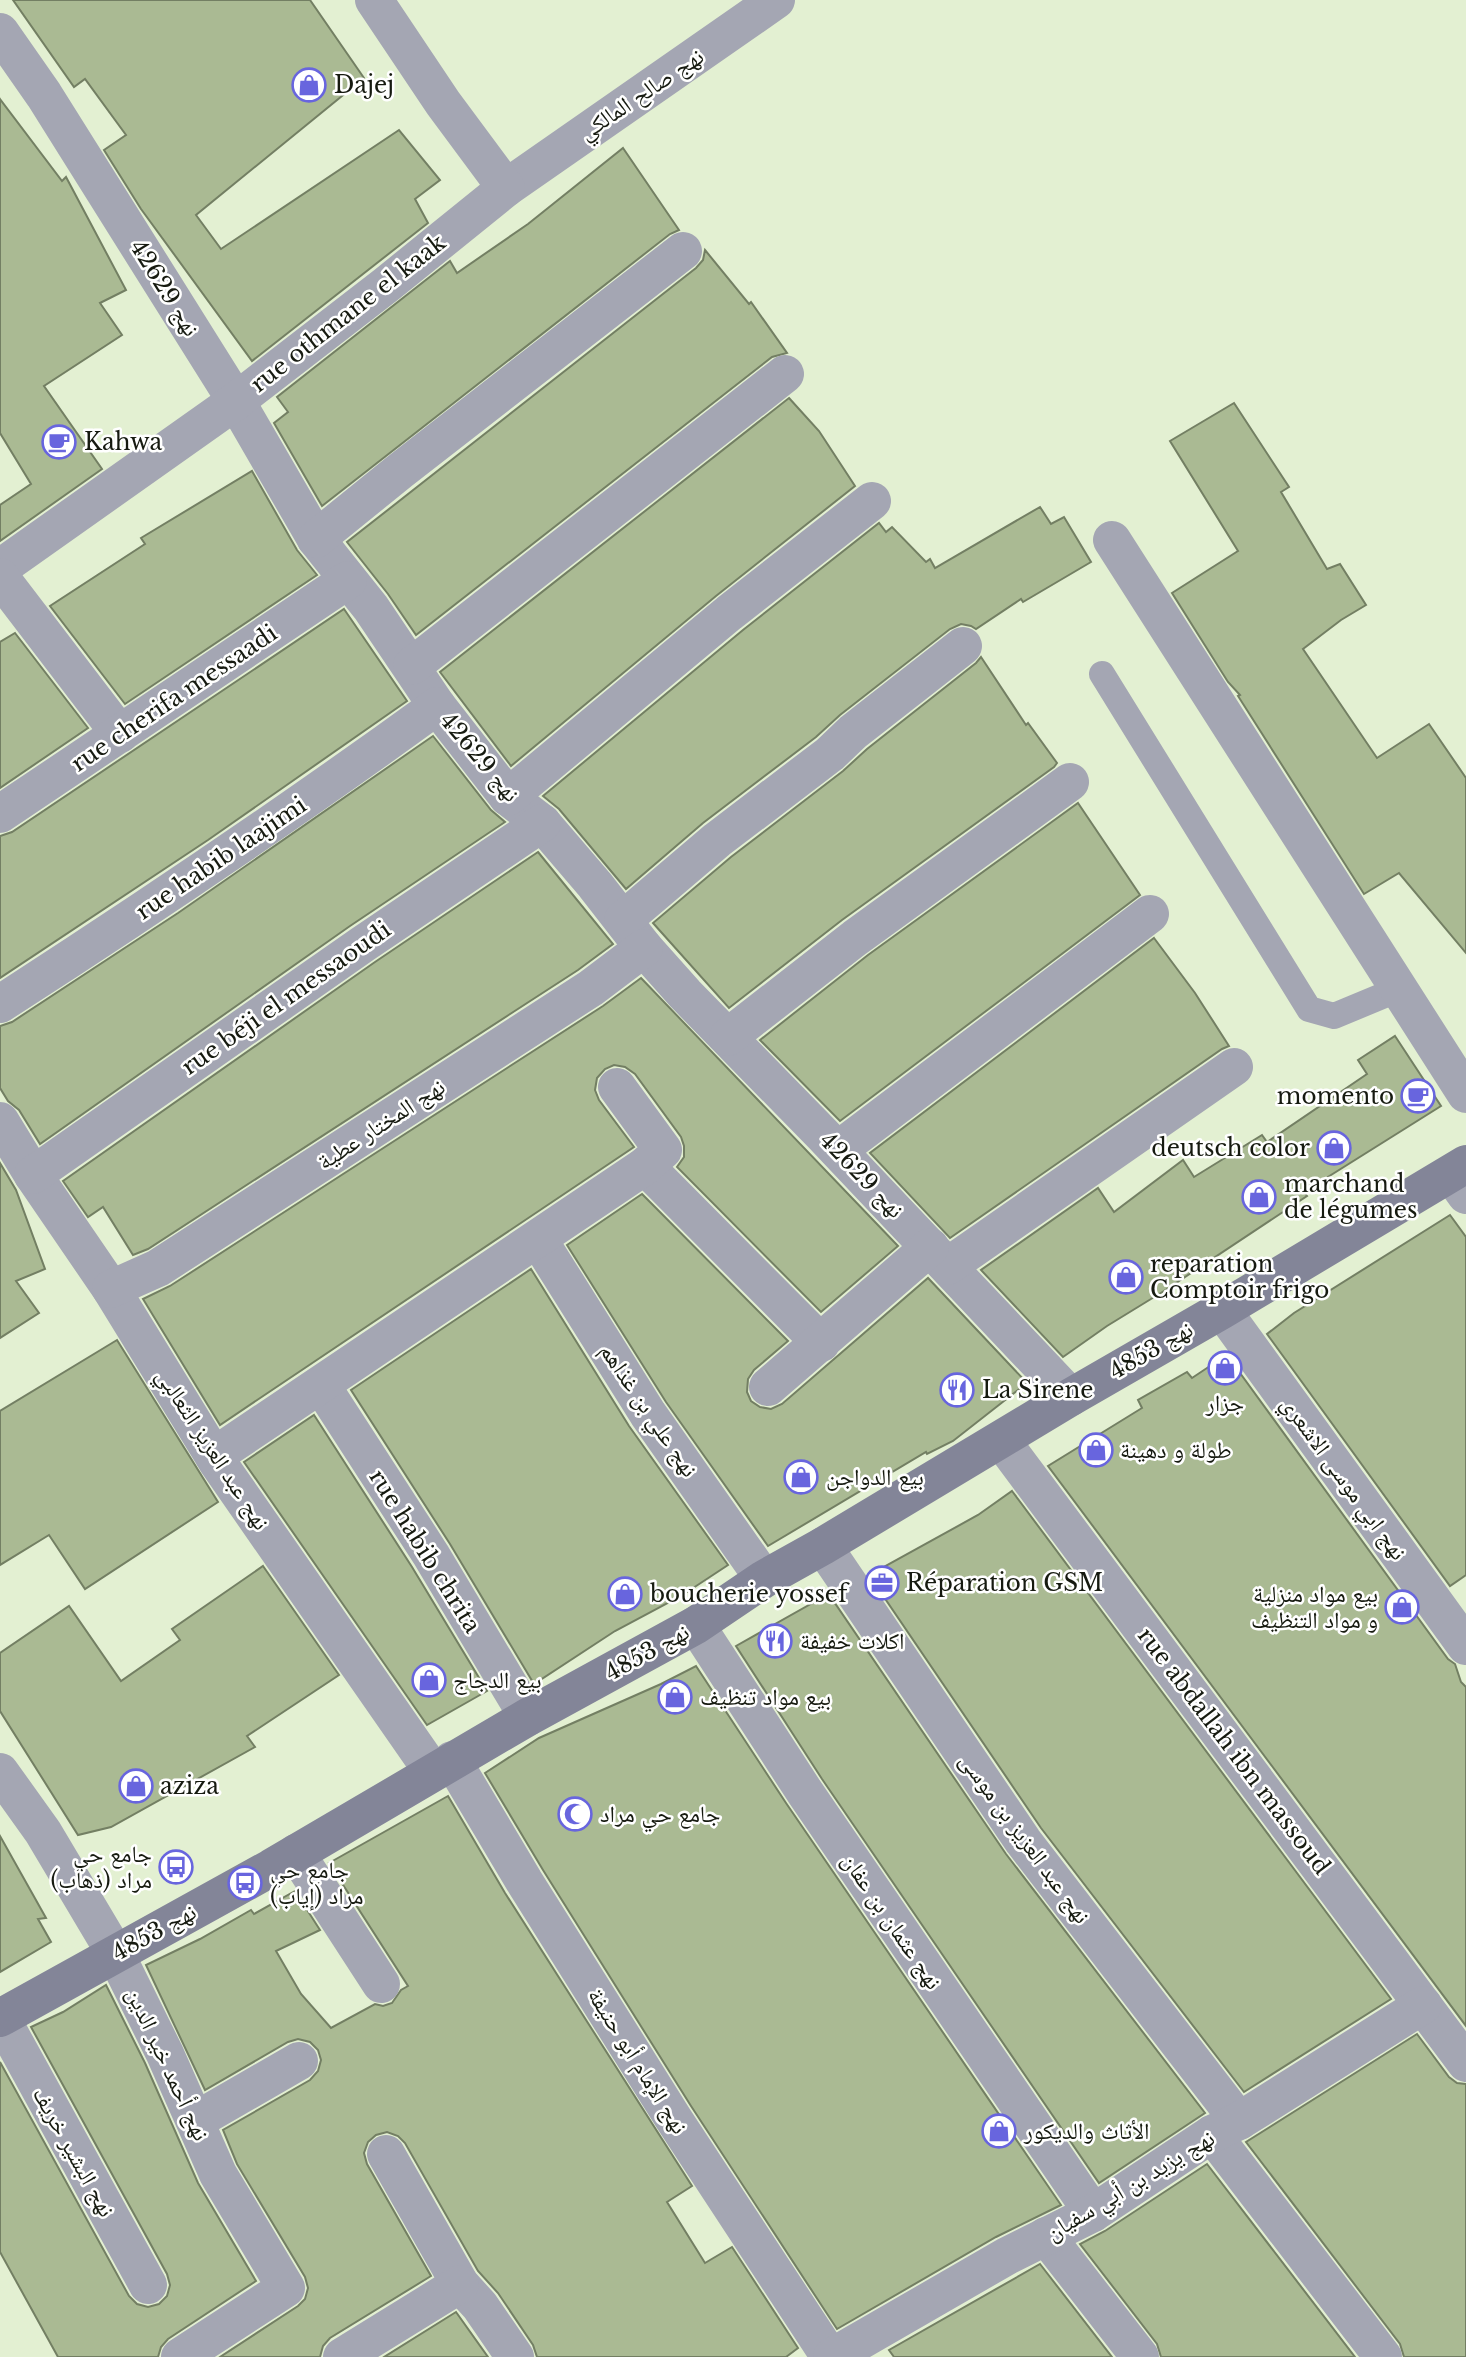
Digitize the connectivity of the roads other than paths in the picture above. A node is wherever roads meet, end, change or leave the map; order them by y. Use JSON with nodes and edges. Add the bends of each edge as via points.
{"nodes":[{"id":1,"x":374,"y":0,"type":"edge"},
{"id":2,"x":776,"y":0,"type":"edge"},
{"id":3,"x":0,"y":32,"type":"edge"},
{"id":4,"x":506,"y":188,"type":"junction"},
{"id":5,"x":683,"y":251,"type":"dead end"},
{"id":6,"x":785,"y":374,"type":"dead end"},
{"id":7,"x":236,"y":401,"type":"junction"},
{"id":8,"x":872,"y":501,"type":"dead end"},
{"id":9,"x":316,"y":540,"type":"junction"},
{"id":10,"x":1112,"y":540,"type":"dead end"},
{"id":11,"x":0,"y":568,"type":"edge"},
{"id":12,"x":0,"y":577,"type":"edge"},
{"id":13,"x":348,"y":580,"type":"junction"},
{"id":14,"x":963,"y":646,"type":"dead end"},
{"id":15,"x":412,"y":666,"type":"junction"},
{"id":16,"x":1101,"y":674,"type":"dead end"},
{"id":17,"x":437,"y":706,"type":"junction"},
{"id":18,"x":120,"y":734,"type":"junction"},
{"id":19,"x":1070,"y":782,"type":"dead end"},
{"id":20,"x":508,"y":797,"type":"junction"},
{"id":21,"x":0,"y":814,"type":"edge"},
{"id":22,"x":542,"y":823,"type":"junction"},
{"id":23,"x":1150,"y":914,"type":"dead end"},
{"id":24,"x":633,"y":934,"type":"junction"},
{"id":25,"x":1399,"y":989,"type":"junction"},
{"id":26,"x":0,"y":1004,"type":"edge"},
{"id":27,"x":728,"y":1037,"type":"junction"},
{"id":28,"x":1234,"y":1067,"type":"dead end"},
{"id":29,"x":617,"y":1087,"type":"dead end"},
{"id":30,"x":1466,"y":1094,"type":"edge"},
{"id":31,"x":0,"y":1121,"type":"edge"},
{"id":32,"x":838,"y":1150,"type":"junction"},
{"id":33,"x":645,"y":1166,"type":"junction"},
{"id":34,"x":33,"y":1175,"type":"junction"},
{"id":35,"x":1461,"y":1178,"type":"edge"},
{"id":36,"x":538,"y":1239,"type":"junction"},
{"id":37,"x":939,"y":1256,"type":"junction"},
{"id":38,"x":111,"y":1289,"type":"junction"},
{"id":39,"x":1222,"y":1310,"type":"junction"},
{"id":40,"x":821,"y":1343,"type":"junction"},
{"id":41,"x":321,"y":1385,"type":"junction"},
{"id":42,"x":768,"y":1387,"type":"dead end"},
{"id":43,"x":1071,"y":1397,"type":"junction"},
{"id":44,"x":1001,"y":1440,"type":"junction"},
{"id":45,"x":214,"y":1456,"type":"junction"},
{"id":46,"x":823,"y":1546,"type":"junction"},
{"id":47,"x":764,"y":1579,"type":"junction"},
{"id":48,"x":696,"y":1625,"type":"junction"},
{"id":49,"x":1466,"y":1646,"type":"edge"},
{"id":50,"x":528,"y":1717,"type":"junction"},
{"id":51,"x":443,"y":1766,"type":"junction"},
{"id":52,"x":0,"y":1772,"type":"edge"},
{"id":53,"x":296,"y":1853,"type":"junction"},
{"id":54,"x":116,"y":1953,"type":"junction"},
{"id":55,"x":381,"y":1984,"type":"dead end"},
{"id":56,"x":1423,"y":2006,"type":"junction"},
{"id":57,"x":0,"y":2018,"type":"edge"},
{"id":58,"x":299,"y":2061,"type":"dead end"},
{"id":59,"x":1466,"y":2063,"type":"edge"},
{"id":60,"x":195,"y":2121,"type":"junction"},
{"id":61,"x":1226,"y":2127,"type":"junction"},
{"id":62,"x":386,"y":2154,"type":"dead end"},
{"id":63,"x":1093,"y":2213,"type":"junction"},
{"id":64,"x":1046,"y":2236,"type":"junction"},
{"id":65,"x":460,"y":2284,"type":"junction"},
{"id":66,"x":148,"y":2285,"type":"dead end"},
{"id":67,"x":851,"y":2353,"type":"edge"},
{"id":68,"x":180,"y":2357,"type":"edge"},
{"id":69,"x":342,"y":2357,"type":"edge"},
{"id":70,"x":515,"y":2357,"type":"edge"},
{"id":71,"x":1140,"y":2357,"type":"edge"},
{"id":72,"x":1383,"y":2357,"type":"edge"}],
"edges":[{"from":1,"to":4,"type":"street"},
{"from":2,"to":4,"type":"street","name":"نهج صالح المالكي"},
{"from":3,"to":7,"type":"street","name":"نهج 42629"},
{"from":4,"to":7,"type":"street","name":"rue othmane el kaak"},
{"from":5,"to":9,"type":"street"},
{"from":6,"to":15,"type":"street"},
{"from":7,"to":9,"type":"street","name":"نهج 42629"},
{"from":7,"to":11,"type":"street","name":"rue othmane el kaak"},
{"from":8,"to":20,"type":"street"},
{"from":9,"to":13,"type":"street","name":"نهج 42629"},
{"from":10,"to":25,"type":"street"},
{"from":12,"to":18,"type":"street"},
{"from":13,"to":15,"type":"street","name":"نهج 42629"},
{"from":13,"to":18,"type":"street","name":"rue cherifa messaadi"},
{"from":14,"to":24,"type":"street","name":"نهج المختار عطية","via":[[717,840]]},
{"from":15,"to":17,"type":"street","name":"نهج 42629"},
{"from":16,"to":25,"type":"lane","via":[[1309,1009],[1334,1016]]},
{"from":17,"to":20,"type":"street","name":"نهج 42629"},
{"from":17,"to":26,"type":"street","name":"rue habib laajimi","via":[[140,914]]},
{"from":18,"to":21,"type":"street","name":"rue cherifa messaadi"},
{"from":19,"to":27,"type":"street"},
{"from":20,"to":22,"type":"street","name":"نهج 42629"},
{"from":22,"to":24,"type":"street","name":"نهج 42629"},
{"from":22,"to":34,"type":"street","name":"rue béji el messaoudi"},
{"from":23,"to":32,"type":"street"},
{"from":24,"to":27,"type":"street","name":"نهج 42629"},
{"from":24,"to":38,"type":"street","name":"نهج المختار عطية","via":[[591,988],[169,1261]]},
{"from":25,"to":30,"type":"street"},
{"from":27,"to":32,"type":"street","name":"نهج 42629"},
{"from":28,"to":37,"type":"street"},
{"from":29,"to":33,"type":"street","via":[[663,1150]]},
{"from":31,"to":34,"type":"street","name":"نهج عبد العزيز الثعالبي"},
{"from":32,"to":37,"type":"street","name":"نهج 42629"},
{"from":33,"to":36,"type":"street"},
{"from":33,"to":40,"type":"street"},
{"from":34,"to":38,"type":"street","name":"نهج عبد العزيز الثعالبي"},
{"from":35,"to":39,"type":"street","name":"نهج 4853"},
{"from":36,"to":41,"type":"street"},
{"from":36,"to":47,"type":"street","name":"نهج علي بن غذاهم","via":[[648,1414]]},
{"from":37,"to":40,"type":"street"},
{"from":37,"to":43,"type":"street","name":"نهج 42629"},
{"from":38,"to":45,"type":"street","name":"نهج عبد العزيز الثعالبي"},
{"from":39,"to":43,"type":"street","name":"نهج 4853"},
{"from":39,"to":49,"type":"street","name":"نهج ابي موسى الاشعري"},
{"from":40,"to":42,"type":"street"},
{"from":41,"to":45,"type":"street"},
{"from":41,"to":50,"type":"street","name":"rue habib chrita"},
{"from":43,"to":44,"type":"street","name":"نهج 4853"},
{"from":44,"to":46,"type":"street","name":"نهج 4853"},
{"from":44,"to":56,"type":"street","name":"rue abdallah ibn massoud"},
{"from":45,"to":51,"type":"street","name":"نهج عبد العزيز الثعالبي"},
{"from":46,"to":47,"type":"street","name":"نهج 4853"},
{"from":46,"to":61,"type":"street","name":"نهج عبد العزيز بن موسى","via":[[1023,1841]]},
{"from":47,"to":48,"type":"street","name":"نهج 4853"},
{"from":48,"to":50,"type":"street","name":"نهج 4853"},
{"from":48,"to":63,"type":"street","name":"نهج عثمان بن عفان","via":[[803,1791]]},
{"from":50,"to":51,"type":"street","name":"نهج 4853"},
{"from":51,"to":53,"type":"street","name":"نهج 4853"},
{"from":51,"to":67,"type":"street","name":"نهج الإمام أبو حنيفة","via":[[524,1881],[673,2118]]},
{"from":52,"to":54,"type":"street","name":"نهج أحمد خير الدين","via":[[43,1832]]},
{"from":53,"to":54,"type":"street","name":"نهج 4853"},
{"from":53,"to":55,"type":"street"},
{"from":54,"to":57,"type":"street","name":"نهج 4853"},
{"from":54,"to":60,"type":"street","name":"نهج أحمد خير الدين"},
{"from":56,"to":59,"type":"street","name":"rue abdallah ibn massoud"},
{"from":56,"to":61,"type":"street","name":"نهج يزيد بن أبي سفيان"},
{"from":57,"to":66,"type":"street","name":"نهج البشير خريف"},
{"from":58,"to":60,"type":"street"},
{"from":60,"to":68,"type":"street","name":"نهج أحمد خير الدين","via":[[218,2174],[286,2288]]},
{"from":61,"to":63,"type":"street","name":"نهج يزيد بن أبي سفيان"},
{"from":61,"to":72,"type":"street","name":"نهج عبد العزيز بن موسى"},
{"from":62,"to":65,"type":"street"},
{"from":63,"to":64,"type":"street","name":"نهج يزيد بن أبي سفيان"},
{"from":64,"to":67,"type":"street","name":"نهج يزيد بن أبي سفيان","via":[[936,2296]]},
{"from":64,"to":71,"type":"street"},
{"from":65,"to":69,"type":"street"},
{"from":65,"to":70,"type":"street"}]}
